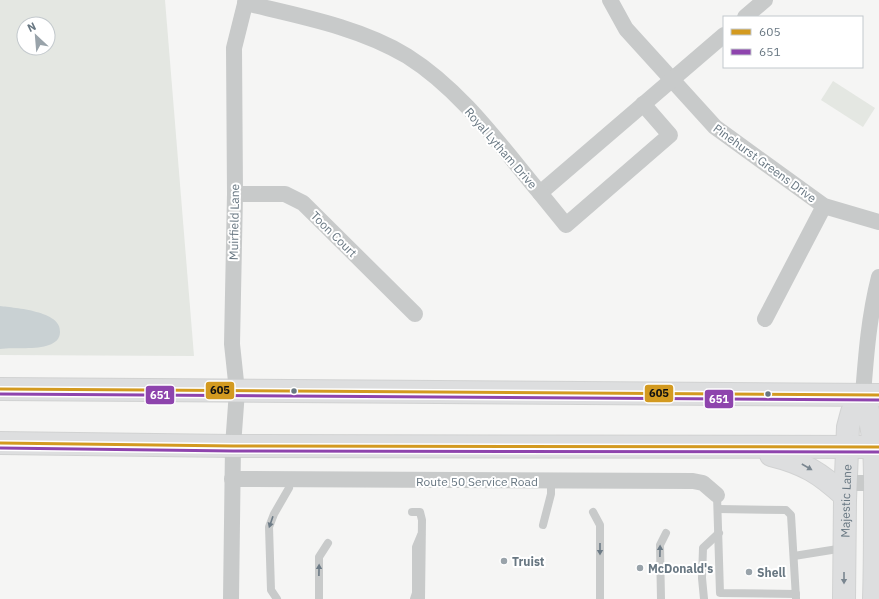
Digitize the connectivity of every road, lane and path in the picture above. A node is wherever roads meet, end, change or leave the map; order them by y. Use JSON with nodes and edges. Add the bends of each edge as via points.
{"nodes":[{"id":1,"x":610,"y":0,"type":"edge"},
{"id":2,"x":764,"y":0,"type":"edge"},
{"id":3,"x":246,"y":1,"type":"edge"},
{"id":4,"x":746,"y":16,"type":"edge"},
{"id":5,"x":723,"y":36,"type":"edge"},
{"id":6,"x":672,"y":79,"type":"junction"},
{"id":7,"x":643,"y":104,"type":"junction"},
{"id":8,"x":540,"y":193,"type":"junction"},
{"id":9,"x":235,"y":194,"type":"junction"},
{"id":10,"x":824,"y":206,"type":"junction"},
{"id":11,"x":879,"y":222,"type":"edge"},
{"id":12,"x":879,"y":277,"type":"edge"},
{"id":13,"x":415,"y":314,"type":"dead end"},
{"id":14,"x":765,"y":319,"type":"dead end"},
{"id":15,"x":0,"y":389,"type":"edge"},
{"id":16,"x":237,"y":391,"type":"junction"},
{"id":17,"x":871,"y":395,"type":"edge"},
{"id":18,"x":0,"y":443,"type":"edge"},
{"id":19,"x":233,"y":446,"type":"junction"},
{"id":20,"x":743,"y":447,"type":"junction"},
{"id":21,"x":876,"y":447,"type":"edge"},
{"id":22,"x":846,"y":448,"type":"junction"},
{"id":23,"x":232,"y":479,"type":"junction"},
{"id":24,"x":551,"y":481,"type":"junction"},
{"id":25,"x":877,"y":483,"type":"edge"},
{"id":26,"x":289,"y":488,"type":"dead end"},
{"id":27,"x":845,"y":489,"type":"junction"},
{"id":28,"x":717,"y":502,"type":"junction"},
{"id":29,"x":412,"y":512,"type":"dead end"},
{"id":30,"x":592,"y":512,"type":"dead end"},
{"id":31,"x":543,"y":525,"type":"dead end"},
{"id":32,"x":423,"y":529,"type":"junction"},
{"id":33,"x":666,"y":533,"type":"dead end"},
{"id":34,"x":719,"y":533,"type":"junction"},
{"id":35,"x":328,"y":543,"type":"dead end"},
{"id":36,"x":844,"y":548,"type":"junction"},
{"id":37,"x":794,"y":556,"type":"junction"},
{"id":38,"x":796,"y":597,"type":"edge"},
{"id":39,"x":231,"y":599,"type":"edge"},
{"id":40,"x":276,"y":599,"type":"edge"},
{"id":41,"x":319,"y":599,"type":"edge"},
{"id":42,"x":414,"y":599,"type":"edge"},
{"id":43,"x":421,"y":599,"type":"edge"},
{"id":44,"x":600,"y":599,"type":"edge"},
{"id":45,"x":661,"y":599,"type":"edge"},
{"id":46,"x":704,"y":599,"type":"edge"},
{"id":47,"x":844,"y":599,"type":"edge"},
{"id":48,"x":874,"y":599,"type":"edge"}],
"edges":[{"from":1,"to":6,"type":"street","name":"Pinehurst Greens Drive","via":[[626,29]]},
{"from":2,"to":4,"type":"street"},
{"from":3,"to":8,"type":"street","name":"Royal Lytham Drive","via":[[362,35],[406,56],[445,85],[487,129]]},
{"from":3,"to":9,"type":"street","name":"Muirfield Lane","via":[[234,48]]},
{"from":5,"to":6,"type":"street","name":"Royal Lytham Drive"},
{"from":6,"to":7,"type":"street","name":"Royal Lytham Drive"},
{"from":6,"to":10,"type":"street","name":"Pinehurst Greens Drive","via":[[715,127]]},
{"from":7,"to":8,"type":"street","name":"Royal Lytham Drive"},
{"from":7,"to":8,"type":"street","via":[[670,136],[566,225]]},
{"from":9,"to":13,"type":"street","name":"Toon Court","via":[[285,194],[303,203]]},
{"from":9,"to":16,"type":"street","name":"Muirfield Lane","via":[[232,344]]},
{"from":10,"to":11,"type":"street","name":"Pinehurst Greens Drive"},
{"from":10,"to":14,"type":"street"},
{"from":12,"to":17,"type":"street","via":[[868,333]]},
{"from":15,"to":16,"type":"main road"},
{"from":16,"to":17,"type":"main road"},
{"from":16,"to":19,"type":"street","name":"Muirfield Lane"},
{"from":17,"to":21,"type":"main road"},
{"from":17,"to":22,"type":"main road","name":"Majestic Lane","via":[[852,412]]},
{"from":18,"to":19,"type":"main road"},
{"from":19,"to":20,"type":"main road"},
{"from":19,"to":23,"type":"street","name":"Muirfield Lane"},
{"from":20,"to":22,"type":"main road"},
{"from":20,"to":27,"type":"main road","one_way":true,"via":[[797,462]]},
{"from":21,"to":22,"type":"main road"},
{"from":21,"to":25,"type":"main road"},
{"from":22,"to":27,"type":"main road","name":"Majestic Lane"},
{"from":23,"to":24,"type":"street","name":"Route 50 Service Road"},
{"from":23,"to":39,"type":"street","name":"Muirfield Lane"},
{"from":24,"to":28,"type":"street","name":"Route 50 Service Road","via":[[693,481],[703,483]]},
{"from":24,"to":31,"type":"lane","via":[[551,494]]},
{"from":25,"to":27,"type":"street"},
{"from":25,"to":48,"type":"main road"},
{"from":26,"to":40,"type":"lane","one_way":true,"via":[[269,527],[269,576],[271,590]]},
{"from":27,"to":36,"type":"main road","name":"Majestic Lane"},
{"from":28,"to":34,"type":"lane"},
{"from":28,"to":37,"type":"lane","via":[[786,510],[791,515]]},
{"from":29,"to":32,"type":"lane","via":[[420,512]]},
{"from":30,"to":44,"type":"lane","one_way":true,"via":[[600,524]]},
{"from":32,"to":42,"type":"lane","via":[[416,547]]},
{"from":32,"to":43,"type":"lane"},
{"from":45,"to":33,"type":"lane","one_way":true,"via":[[660,545]]},
{"from":34,"to":38,"type":"lane","via":[[720,594]]},
{"from":34,"to":46,"type":"lane","via":[[703,548]]},
{"from":41,"to":35,"type":"lane","one_way":true,"via":[[319,557]]},
{"from":36,"to":37,"type":"lane"},
{"from":36,"to":47,"type":"main road","name":"Majestic Lane","one_way":true},
{"from":37,"to":38,"type":"lane"}]}
